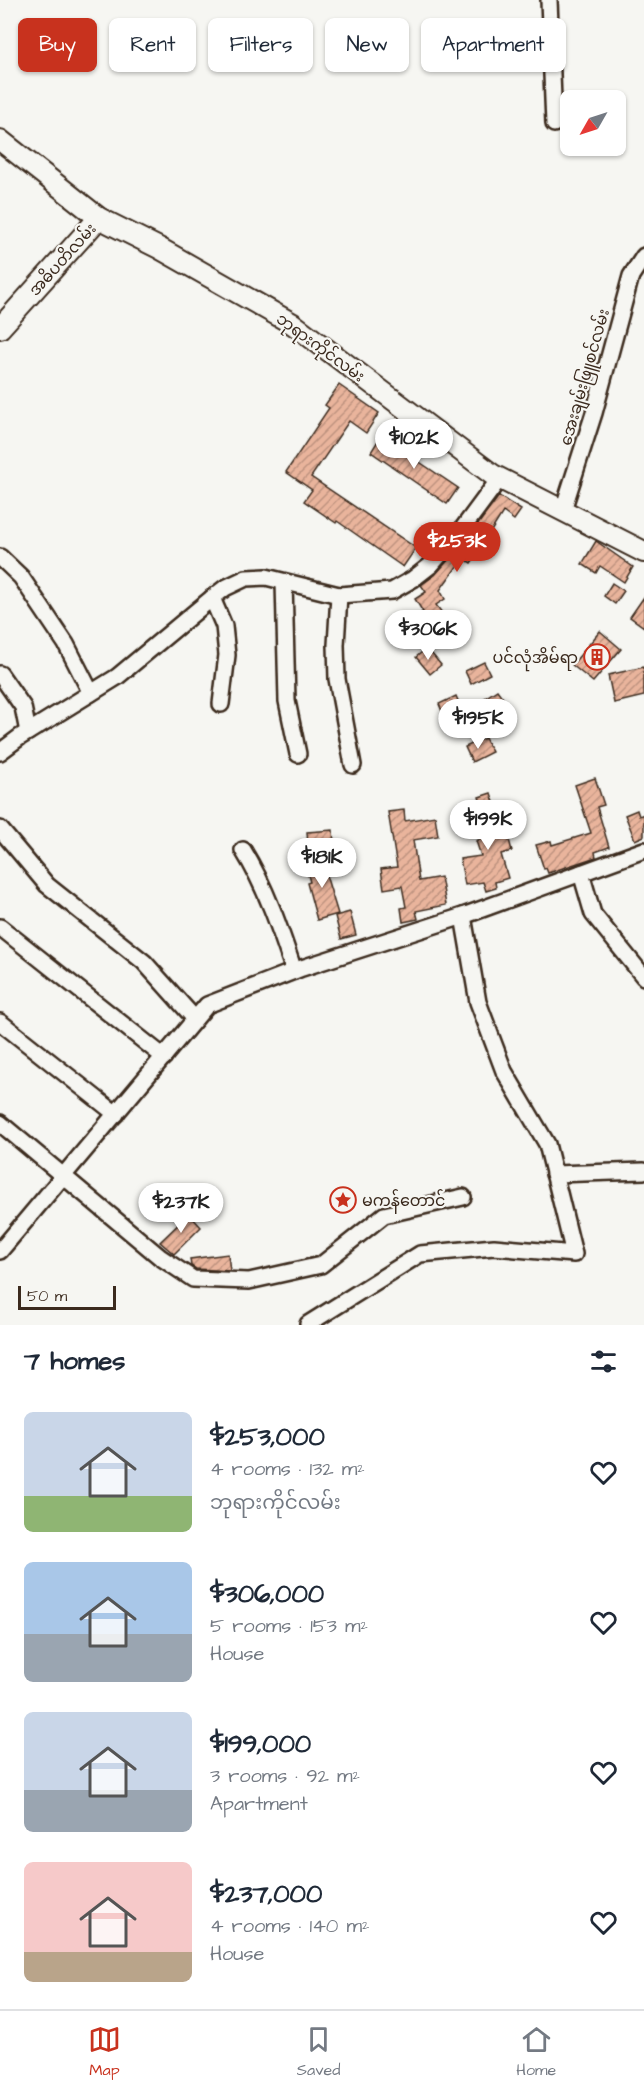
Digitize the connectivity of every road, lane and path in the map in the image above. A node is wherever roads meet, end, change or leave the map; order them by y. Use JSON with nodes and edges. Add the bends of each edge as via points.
{"nodes":[{"id":1,"x":549,"y":0,"type":"edge"},
{"id":2,"x":554,"y":124,"type":"dead end"},
{"id":3,"x":0,"y":140,"type":"edge"},
{"id":4,"x":99,"y":218,"type":"junction"},
{"id":5,"x":644,"y":256,"type":"edge"},
{"id":6,"x":0,"y":328,"type":"edge"},
{"id":7,"x":500,"y":478,"type":"junction"},
{"id":8,"x":563,"y":510,"type":"junction"},
{"id":9,"x":644,"y":552,"type":"edge"},
{"id":10,"x":0,"y":557,"type":"edge"},
{"id":11,"x":284,"y":582,"type":"junction"},
{"id":12,"x":339,"y":595,"type":"junction"},
{"id":13,"x":212,"y":598,"type":"junction"},
{"id":14,"x":0,"y":674,"type":"edge"},
{"id":15,"x":91,"y":693,"type":"junction"},
{"id":16,"x":221,"y":704,"type":"dead end"},
{"id":17,"x":28,"y":732,"type":"junction"},
{"id":18,"x":0,"y":752,"type":"edge"},
{"id":19,"x":298,"y":754,"type":"dead end"},
{"id":20,"x":353,"y":765,"type":"dead end"},
{"id":21,"x":0,"y":829,"type":"edge"},
{"id":22,"x":243,"y":850,"type":"dead end"},
{"id":23,"x":644,"y":850,"type":"edge"},
{"id":24,"x":581,"y":873,"type":"junction"},
{"id":25,"x":463,"y":916,"type":"junction"},
{"id":26,"x":0,"y":927,"type":"edge"},
{"id":27,"x":294,"y":971,"type":"junction"},
{"id":28,"x":644,"y":977,"type":"edge"},
{"id":29,"x":195,"y":1019,"type":"junction"},
{"id":30,"x":0,"y":1022,"type":"edge"},
{"id":31,"x":164,"y":1057,"type":"junction"},
{"id":32,"x":116,"y":1114,"type":"junction"},
{"id":33,"x":0,"y":1123,"type":"edge"},
{"id":34,"x":644,"y":1171,"type":"edge"},
{"id":35,"x":554,"y":1174,"type":"junction"},
{"id":36,"x":64,"y":1175,"type":"junction"},
{"id":37,"x":463,"y":1197,"type":"dead end"},
{"id":38,"x":0,"y":1251,"type":"edge"},
{"id":39,"x":308,"y":1324,"type":"edge"}],
"edges":[{"from":1,"to":2,"type":"street"},
{"from":3,"to":4,"type":"street","name":"ဘုရားကိုင်လမ်း"},
{"from":4,"to":6,"type":"street","name":"အဓိပတိလမ်း"},
{"from":4,"to":7,"type":"street","name":"ဘုရားကိုင်လမ်း","via":[[293,324]]},
{"from":5,"to":8,"type":"street","name":"အေးချမ်းဖြူစင်လမ်း","via":[[631,276]]},
{"from":7,"to":8,"type":"street","name":"ဘုရားကိုင်လမ်း"},
{"from":7,"to":12,"type":"street","via":[[431,565],[413,579],[392,591]]},
{"from":8,"to":9,"type":"street","name":"ဘုရားကိုင်လမ်း"},
{"from":10,"to":15,"type":"street","via":[[21,577],[66,644]]},
{"from":11,"to":12,"type":"street"},
{"from":11,"to":13,"type":"street","via":[[246,578]]},
{"from":11,"to":19,"type":"street","via":[[287,701]]},
{"from":12,"to":20,"type":"street","via":[[337,679]]},
{"from":13,"to":15,"type":"street","via":[[117,677]]},
{"from":13,"to":16,"type":"street","via":[[224,626],[226,655]]},
{"from":14,"to":17,"type":"street","via":[[23,707]]},
{"from":15,"to":17,"type":"street"},
{"from":17,"to":18,"type":"street"},
{"from":21,"to":29,"type":"street","via":[[47,885],[144,962]]},
{"from":22,"to":27,"type":"street","via":[[277,921]]},
{"from":23,"to":24,"type":"street"},
{"from":24,"to":25,"type":"street"},
{"from":24,"to":28,"type":"street","via":[[593,914]]},
{"from":25,"to":27,"type":"street"},
{"from":25,"to":35,"type":"street","via":[[478,1002],[504,1071],[547,1144]]},
{"from":26,"to":31,"type":"street"},
{"from":27,"to":29,"type":"street","via":[[207,1005]]},
{"from":29,"to":31,"type":"street"},
{"from":30,"to":32,"type":"street"},
{"from":31,"to":32,"type":"street"},
{"from":32,"to":36,"type":"street"},
{"from":33,"to":36,"type":"street"},
{"from":34,"to":35,"type":"street"},
{"from":35,"to":39,"type":"street","via":[[574,1254],[494,1247],[420,1254]]},
{"from":36,"to":37,"type":"street","via":[[160,1257],[193,1279],[249,1281],[321,1265],[384,1215]]},
{"from":36,"to":38,"type":"street"}]}
